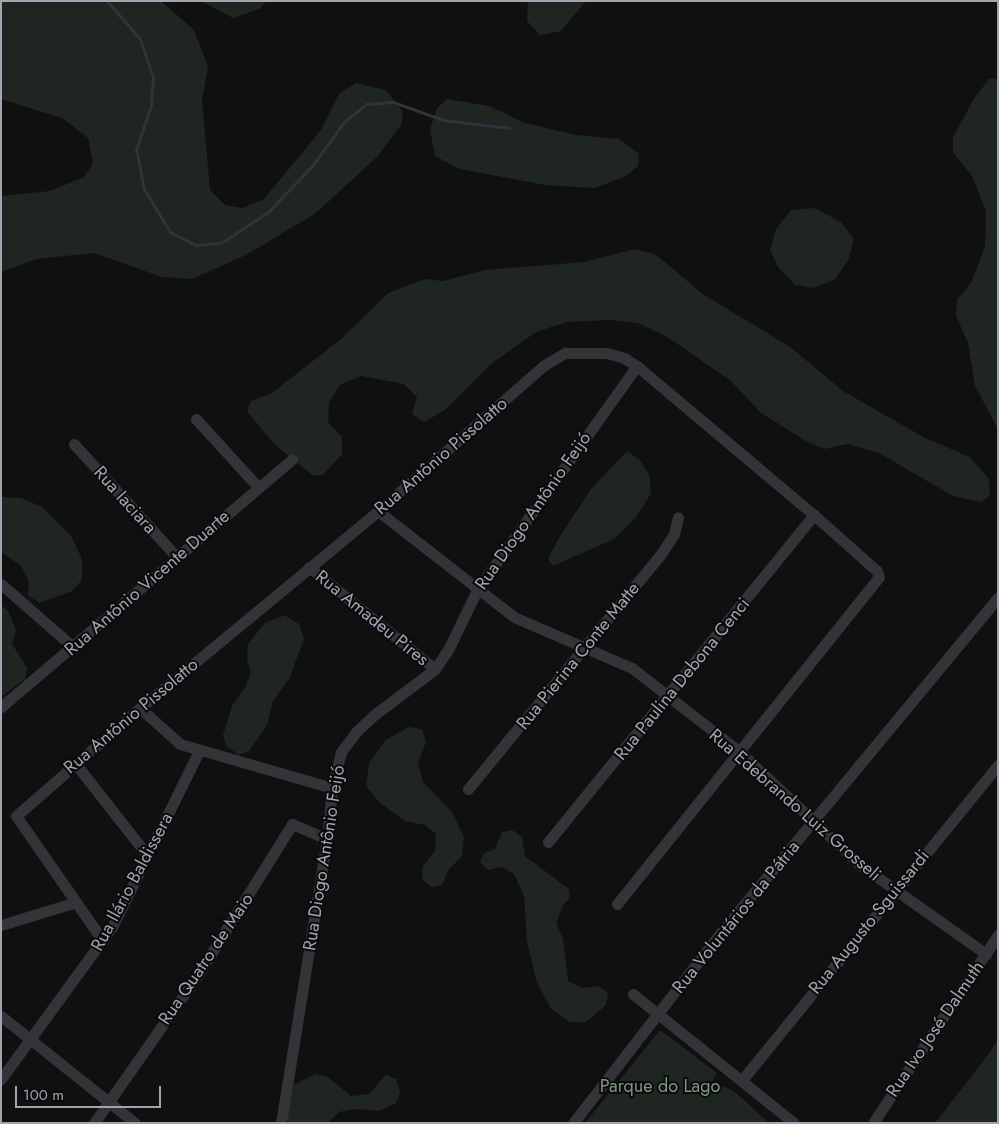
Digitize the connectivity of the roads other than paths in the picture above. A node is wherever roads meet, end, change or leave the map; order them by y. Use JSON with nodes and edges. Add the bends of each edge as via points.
{"nodes":[{"id":1,"x":637,"y":366,"type":"junction"},
{"id":2,"x":196,"y":419,"type":"dead end"},
{"id":3,"x":74,"y":444,"type":"dead end"},
{"id":4,"x":292,"y":459,"type":"dead end"},
{"id":5,"x":258,"y":487,"type":"junction"},
{"id":6,"x":378,"y":511,"type":"junction"},
{"id":7,"x":814,"y":516,"type":"junction"},
{"id":8,"x":678,"y":517,"type":"dead end"},
{"id":9,"x":176,"y":556,"type":"junction"},
{"id":10,"x":309,"y":567,"type":"junction"},
{"id":11,"x":1,"y":584,"type":"edge"},
{"id":12,"x":476,"y":590,"type":"junction"},
{"id":13,"x":998,"y":597,"type":"edge"},
{"id":14,"x":73,"y":648,"type":"junction"},
{"id":15,"x":585,"y":648,"type":"junction"},
{"id":16,"x":435,"y":669,"type":"junction"},
{"id":17,"x":667,"y":697,"type":"junction"},
{"id":18,"x":1,"y":707,"type":"edge"},
{"id":19,"x":140,"y":708,"type":"junction"},
{"id":20,"x":200,"y":751,"type":"junction"},
{"id":21,"x":741,"y":753,"type":"junction"},
{"id":22,"x":76,"y":763,"type":"junction"},
{"id":23,"x":998,"y":765,"type":"edge"},
{"id":24,"x":332,"y":788,"type":"junction"},
{"id":25,"x":468,"y":790,"type":"dead end"},
{"id":26,"x":813,"y":823,"type":"junction"},
{"id":27,"x":327,"y":839,"type":"junction"},
{"id":28,"x":548,"y":842,"type":"dead end"},
{"id":29,"x":148,"y":856,"type":"junction"},
{"id":30,"x":893,"y":891,"type":"junction"},
{"id":31,"x":76,"y":902,"type":"junction"},
{"id":32,"x":617,"y":904,"type":"dead end"},
{"id":33,"x":1,"y":925,"type":"edge"},
{"id":34,"x":998,"y":935,"type":"edge"},
{"id":35,"x":103,"y":941,"type":"junction"},
{"id":36,"x":986,"y":954,"type":"junction"},
{"id":37,"x":633,"y":994,"type":"dead end"},
{"id":38,"x":658,"y":1014,"type":"junction"},
{"id":39,"x":1,"y":1016,"type":"edge"},
{"id":40,"x":31,"y":1037,"type":"junction"},
{"id":41,"x":1,"y":1079,"type":"edge"},
{"id":42,"x":742,"y":1080,"type":"junction"},
{"id":43,"x":108,"y":1102,"type":"junction"},
{"id":44,"x":94,"y":1123,"type":"edge"},
{"id":45,"x":135,"y":1123,"type":"edge"},
{"id":46,"x":281,"y":1123,"type":"edge"},
{"id":47,"x":573,"y":1123,"type":"edge"},
{"id":48,"x":794,"y":1123,"type":"edge"},
{"id":49,"x":873,"y":1123,"type":"edge"}],
"edges":[{"from":1,"to":6,"type":"street","name":"Rua Antônio Pissolatto","via":[[606,353],[565,353],[543,366]]},
{"from":1,"to":7,"type":"street","name":"Rua Antônio Pissolatto"},
{"from":1,"to":12,"type":"street","name":"Rua Diogo Antônio Feijó"},
{"from":2,"to":5,"type":"street"},
{"from":3,"to":9,"type":"street","name":"Rua Iaciara"},
{"from":4,"to":5,"type":"street","name":"Rua Antônio Vicente Duarte"},
{"from":5,"to":9,"type":"street","name":"Rua Antônio Vicente Duarte"},
{"from":6,"to":10,"type":"street","name":"Rua Antônio Pissolatto"},
{"from":6,"to":12,"type":"street","name":"Rua Edebrando Luiz Grosseli"},
{"from":7,"to":17,"type":"street","name":"Rua Paulina Debona Cenci"},
{"from":7,"to":21,"type":"street","name":"Rua Antônio Pissolatto","via":[[879,576]]},
{"from":8,"to":15,"type":"street","name":"Rua Pierina Conte Matte","via":[[674,534],[661,554]]},
{"from":9,"to":14,"type":"street","name":"Rua Antônio Vicente Duarte"},
{"from":10,"to":16,"type":"street","name":"Rua Amadeu Pires"},
{"from":10,"to":19,"type":"street","name":"Rua Antônio Pissolatto"},
{"from":11,"to":14,"type":"street"},
{"from":12,"to":15,"type":"street","name":"Rua Edebrando Luiz Grosseli","via":[[514,617]]},
{"from":12,"to":16,"type":"street","name":"Rua Diogo Antônio Feijó","via":[[448,650]]},
{"from":13,"to":26,"type":"street","name":"Rua Voluntários da Pátria"},
{"from":14,"to":18,"type":"street","name":"Rua Antônio Vicente Duarte"},
{"from":15,"to":17,"type":"street","name":"Rua Edebrando Luiz Grosseli","via":[[632,668]]},
{"from":15,"to":25,"type":"street","name":"Rua Pierina Conte Matte"},
{"from":16,"to":24,"type":"street","name":"Rua Diogo Antônio Feijó","via":[[357,730],[342,752]]},
{"from":17,"to":21,"type":"street","name":"Rua Edebrando Luiz Grosseli"},
{"from":17,"to":28,"type":"street","name":"Rua Paulina Debona Cenci"},
{"from":19,"to":20,"type":"street","via":[[180,744]]},
{"from":19,"to":22,"type":"street","name":"Rua Antônio Pissolatto"},
{"from":20,"to":24,"type":"street"},
{"from":20,"to":29,"type":"street","name":"Rua Ilário Baldissera"},
{"from":21,"to":26,"type":"street","name":"Rua Edebrando Luiz Grosseli"},
{"from":21,"to":32,"type":"street"},
{"from":22,"to":29,"type":"street"},
{"from":22,"to":31,"type":"street","name":"Rua Antônio Pissolatto","via":[[16,816]]},
{"from":23,"to":30,"type":"street","name":"Rua Augusto Sguissardi"},
{"from":24,"to":27,"type":"street","name":"Rua Diogo Antônio Feijó"},
{"from":26,"to":30,"type":"street","name":"Rua Edebrando Luiz Grosseli"},
{"from":26,"to":38,"type":"street","name":"Rua Voluntários da Pátria"},
{"from":27,"to":43,"type":"street","name":"Rua Quatro de Maio","via":[[292,824],[204,965]]},
{"from":27,"to":46,"type":"street","name":"Rua Diogo Antônio Feijó"},
{"from":29,"to":35,"type":"street","name":"Rua Ilário Baldissera"},
{"from":30,"to":36,"type":"street","name":"Rua Edebrando Luiz Grosseli"},
{"from":30,"to":42,"type":"street","name":"Rua Augusto Sguissardi"},
{"from":31,"to":33,"type":"street"},
{"from":31,"to":35,"type":"street"},
{"from":34,"to":36,"type":"street","name":"Rua Ivo José Dalmuth"},
{"from":35,"to":40,"type":"street","name":"Rua Ilário Baldissera"},
{"from":36,"to":49,"type":"street","name":"Rua Ivo José Dalmuth"},
{"from":37,"to":38,"type":"street"},
{"from":38,"to":42,"type":"street"},
{"from":38,"to":47,"type":"street","name":"Rua Voluntários da Pátria"},
{"from":39,"to":40,"type":"street"},
{"from":40,"to":41,"type":"street","name":"Rua Ilário Baldissera"},
{"from":40,"to":43,"type":"street"},
{"from":42,"to":48,"type":"street"},
{"from":43,"to":44,"type":"street","name":"Rua Quatro de Maio"},
{"from":43,"to":45,"type":"street"}]}
